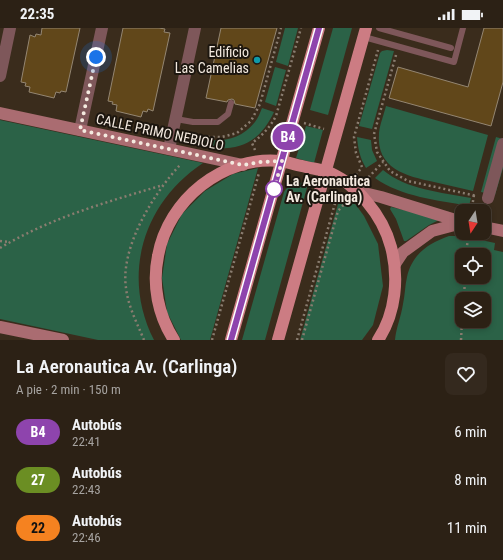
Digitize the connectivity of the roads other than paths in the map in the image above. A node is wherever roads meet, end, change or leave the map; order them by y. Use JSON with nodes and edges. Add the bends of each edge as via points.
{"nodes":[{"id":1,"x":10,"y":28,"type":"edge"},
{"id":2,"x":102,"y":28,"type":"edge"},
{"id":3,"x":195,"y":28,"type":"edge"},
{"id":4,"x":319,"y":28,"type":"edge"},
{"id":5,"x":379,"y":28,"type":"edge"},
{"id":6,"x":463,"y":28,"type":"edge"},
{"id":7,"x":365,"y":32,"type":"edge"},
{"id":8,"x":451,"y":48,"type":"dead end"},
{"id":9,"x":0,"y":76,"type":"edge"},
{"id":10,"x":231,"y":103,"type":"dead end"},
{"id":11,"x":0,"y":113,"type":"edge"},
{"id":12,"x":176,"y":119,"type":"junction"},
{"id":13,"x":80,"y":130,"type":"junction"},
{"id":14,"x":503,"y":144,"type":"edge"},
{"id":15,"x":169,"y":150,"type":"junction"},
{"id":16,"x":282,"y":161,"type":"junction"},
{"id":17,"x":243,"y":165,"type":"junction"},
{"id":18,"x":326,"y":171,"type":"junction"},
{"id":19,"x":352,"y":188,"type":"junction"},
{"id":20,"x":488,"y":198,"type":"road end"},
{"id":21,"x":455,"y":220,"type":"edge"},
{"id":22,"x":455,"y":224,"type":"edge"},
{"id":23,"x":491,"y":228,"type":"edge"},
{"id":24,"x":503,"y":231,"type":"edge"},
{"id":25,"x":394,"y":264,"type":"junction"},
{"id":26,"x":0,"y":327,"type":"edge"},
{"id":27,"x":379,"y":339,"type":"edge"},
{"id":28,"x":63,"y":340,"type":"edge"},
{"id":29,"x":174,"y":340,"type":"edge"},
{"id":30,"x":231,"y":340,"type":"edge"},
{"id":31,"x":278,"y":340,"type":"edge"}],
"edges":[{"from":1,"to":9,"type":"street"},
{"from":2,"to":13,"type":"street"},
{"from":3,"to":12,"type":"street"},
{"from":4,"to":16,"type":"main road"},
{"from":5,"to":8,"type":"lane"},
{"from":6,"to":7,"type":"lane","via":[[454,62],[380,41]]},
{"from":7,"to":18,"type":"main road"},
{"from":10,"to":12,"type":"lane","via":[[228,114],[218,122]]},
{"from":11,"to":13,"type":"street","name":"CALLE PRIMO NEBIOLO"},
{"from":12,"to":15,"type":"street"},
{"from":13,"to":15,"type":"street","name":"CALLE PRIMO NEBIOLO"},
{"from":14,"to":20,"type":"street"},
{"from":15,"to":17,"type":"street","name":"CALLE PRIMO NEBIOLO"},
{"from":16,"to":17,"type":"main road"},
{"from":16,"to":18,"type":"main road"},
{"from":16,"to":30,"type":"main road"},
{"from":17,"to":29,"type":"main road","via":[[201,185],[179,207],[164,234],[156,264],[156,295],[165,325]]},
{"from":18,"to":19,"type":"main road"},
{"from":18,"to":31,"type":"main road"},
{"from":19,"to":21,"type":"street"},
{"from":19,"to":25,"type":"main road","via":[[371,206],[382,224],[390,243]]},
{"from":22,"to":25,"type":"street","via":[[432,231],[403,252]]},
{"from":23,"to":24,"type":"street"},
{"from":25,"to":27,"type":"main road","via":[[393,302]]},
{"from":26,"to":28,"type":"street"}]}
